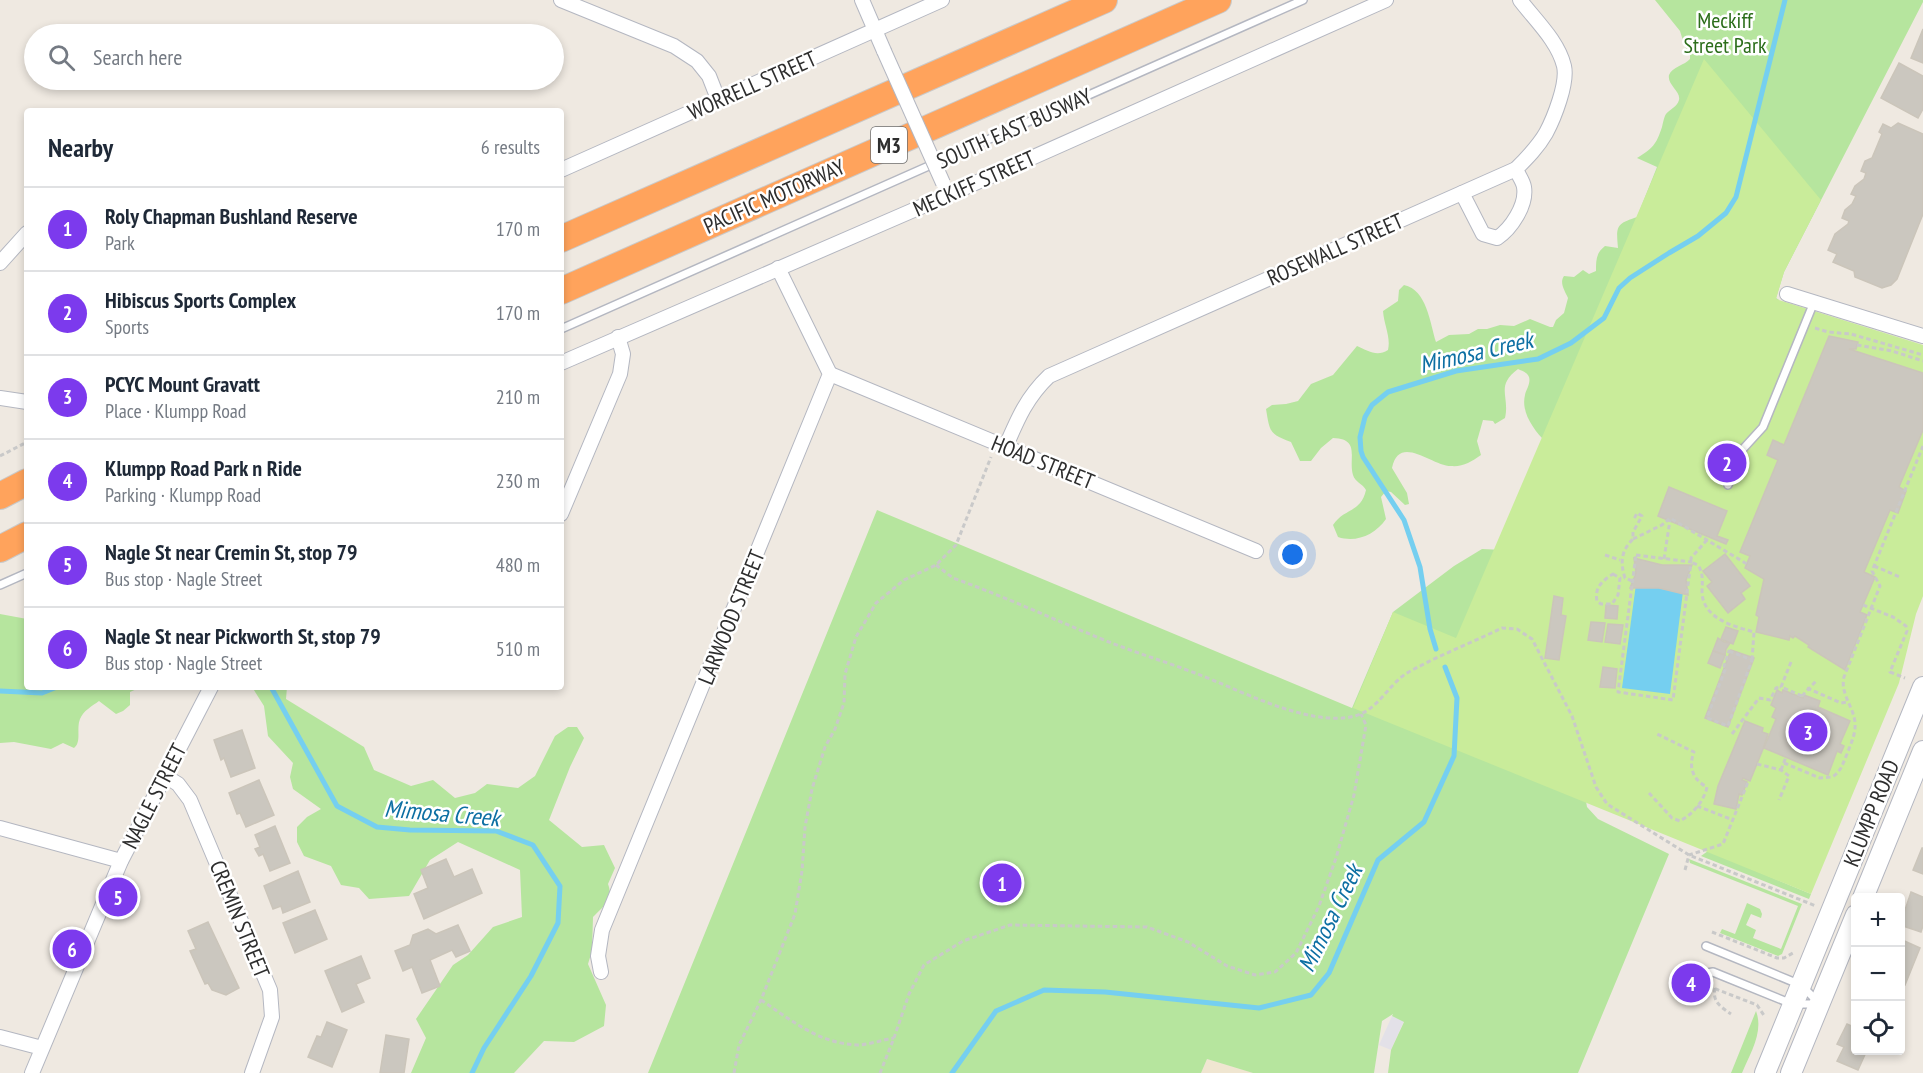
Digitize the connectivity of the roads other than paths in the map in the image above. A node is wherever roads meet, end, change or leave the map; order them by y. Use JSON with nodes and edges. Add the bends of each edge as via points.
{"nodes":[{"id":1,"x":561,"y":0,"type":"edge"},
{"id":2,"x":861,"y":0,"type":"edge"},
{"id":3,"x":942,"y":0,"type":"edge"},
{"id":4,"x":1104,"y":0,"type":"edge"},
{"id":5,"x":1218,"y":0,"type":"edge"},
{"id":6,"x":1303,"y":0,"type":"edge"},
{"id":7,"x":1386,"y":0,"type":"edge"},
{"id":8,"x":1520,"y":0,"type":"edge"},
{"id":9,"x":875,"y":30,"type":"junction"},
{"id":10,"x":718,"y":99,"type":"junction"},
{"id":11,"x":564,"y":169,"type":"edge"},
{"id":12,"x":1516,"y":169,"type":"junction"},
{"id":13,"x":946,"y":189,"type":"junction"},
{"id":14,"x":1462,"y":193,"type":"junction"},
{"id":15,"x":24,"y":236,"type":"edge"},
{"id":16,"x":564,"y":238,"type":"edge"},
{"id":17,"x":0,"y":263,"type":"edge"},
{"id":18,"x":778,"y":268,"type":"junction"},
{"id":19,"x":564,"y":290,"type":"edge"},
{"id":20,"x":1787,"y":294,"type":"dead end"},
{"id":21,"x":1814,"y":302,"type":"junction"},
{"id":22,"x":564,"y":328,"type":"edge"},
{"id":23,"x":1923,"y":336,"type":"edge"},
{"id":24,"x":618,"y":337,"type":"junction"},
{"id":25,"x":564,"y":362,"type":"edge"},
{"id":26,"x":830,"y":374,"type":"junction"},
{"id":27,"x":0,"y":398,"type":"edge"},
{"id":28,"x":24,"y":402,"type":"edge"},
{"id":29,"x":1002,"y":444,"type":"junction"},
{"id":30,"x":24,"y":484,"type":"edge"},
{"id":31,"x":1728,"y":485,"type":"dead end"},
{"id":32,"x":0,"y":496,"type":"edge"},
{"id":33,"x":564,"y":507,"type":"edge"},
{"id":34,"x":24,"y":537,"type":"edge"},
{"id":35,"x":0,"y":549,"type":"edge"},
{"id":36,"x":1256,"y":551,"type":"dead end"},
{"id":37,"x":24,"y":574,"type":"edge"},
{"id":38,"x":0,"y":585,"type":"edge"},
{"id":39,"x":1923,"y":687,"type":"edge"},
{"id":40,"x":208,"y":690,"type":"edge"},
{"id":41,"x":1923,"y":751,"type":"edge"},
{"id":42,"x":165,"y":776,"type":"junction"},
{"id":43,"x":0,"y":828,"type":"edge"},
{"id":44,"x":121,"y":861,"type":"junction"},
{"id":45,"x":1865,"y":893,"type":"edge"},
{"id":46,"x":1851,"y":927,"type":"edge"},
{"id":47,"x":1706,"y":945,"type":"dead end"},
{"id":48,"x":601,"y":972,"type":"dead end"},
{"id":49,"x":1692,"y":981,"type":"road end"},
{"id":50,"x":1801,"y":984,"type":"junction"},
{"id":51,"x":1819,"y":1004,"type":"junction"},
{"id":52,"x":1792,"y":1005,"type":"junction"},
{"id":53,"x":0,"y":1037,"type":"edge"},
{"id":54,"x":42,"y":1048,"type":"junction"},
{"id":55,"x":32,"y":1073,"type":"edge"},
{"id":56,"x":252,"y":1073,"type":"edge"},
{"id":57,"x":1765,"y":1073,"type":"edge"},
{"id":58,"x":1791,"y":1073,"type":"edge"}],
"edges":[{"from":1,"to":10,"type":"street","via":[[690,56],[709,76]]},
{"from":2,"to":9,"type":"street"},
{"from":3,"to":9,"type":"street","name":"WORRELL STREET"},
{"from":4,"to":16,"type":"highway","name":"PACIFIC MOTORWAY","number":"M3"},
{"from":5,"to":19,"type":"highway","name":"PACIFIC MOTORWAY","number":"M3"},
{"from":6,"to":22,"type":"lane","name":"SOUTH EAST BUSWAY"},
{"from":7,"to":13,"type":"street","name":"MECKIFF STREET"},
{"from":8,"to":12,"type":"street","name":"ROSEWALL STREET","via":[[1554,44],[1564,67],[1563,89],[1546,133]]},
{"from":9,"to":10,"type":"street","name":"WORRELL STREET"},
{"from":9,"to":13,"type":"street","bridge":true},
{"from":10,"to":11,"type":"street","name":"WORRELL STREET"},
{"from":12,"to":14,"type":"street","name":"ROSEWALL STREET"},
{"from":12,"to":14,"type":"street","via":[[1524,188],[1523,201],[1508,231],[1497,238],[1483,234]]},
{"from":13,"to":18,"type":"street","name":"MECKIFF STREET"},
{"from":14,"to":29,"type":"street","name":"ROSEWALL STREET","via":[[1049,376],[1035,389]]},
{"from":15,"to":17,"type":"street"},
{"from":18,"to":24,"type":"street","name":"MECKIFF STREET"},
{"from":18,"to":26,"type":"street"},
{"from":20,"to":21,"type":"street"},
{"from":21,"to":23,"type":"street"},
{"from":21,"to":31,"type":"lane","via":[[1763,427],[1742,450]]},
{"from":24,"to":25,"type":"street","name":"MECKIFF STREET"},
{"from":24,"to":33,"type":"street","via":[[622,367]]},
{"from":26,"to":29,"type":"street","name":"HOAD STREET"},
{"from":26,"to":48,"type":"street","name":"LARWOOD STREET","via":[[602,930],[598,956]]},
{"from":27,"to":28,"type":"street"},
{"from":29,"to":36,"type":"street","name":"HOAD STREET"},
{"from":30,"to":32,"type":"highway"},
{"from":34,"to":35,"type":"highway"},
{"from":37,"to":38,"type":"lane"},
{"from":39,"to":50,"type":"main road","name":"KLUMPP ROAD"},
{"from":40,"to":42,"type":"street","name":"NAGLE STREET"},
{"from":41,"to":45,"type":"main road","name":"KLUMPP ROAD"},
{"from":42,"to":44,"type":"street","name":"NAGLE STREET"},
{"from":42,"to":56,"type":"street","name":"CREMIN STREET","via":[[178,784],[190,800],[270,990],[270,1026]]},
{"from":43,"to":44,"type":"street"},
{"from":44,"to":54,"type":"street","name":"NAGLE STREET"},
{"from":46,"to":51,"type":"main road"},
{"from":47,"to":50,"type":"lane"},
{"from":49,"to":52,"type":"lane","via":[[1713,972]]},
{"from":50,"to":51,"type":"lane"},
{"from":50,"to":52,"type":"main road","name":"KLUMPP ROAD"},
{"from":51,"to":52,"type":"lane"},
{"from":51,"to":58,"type":"main road"},
{"from":52,"to":57,"type":"main road","name":"KLUMPP ROAD"},
{"from":53,"to":54,"type":"street"},
{"from":54,"to":55,"type":"street","name":"NAGLE STREET"}]}
